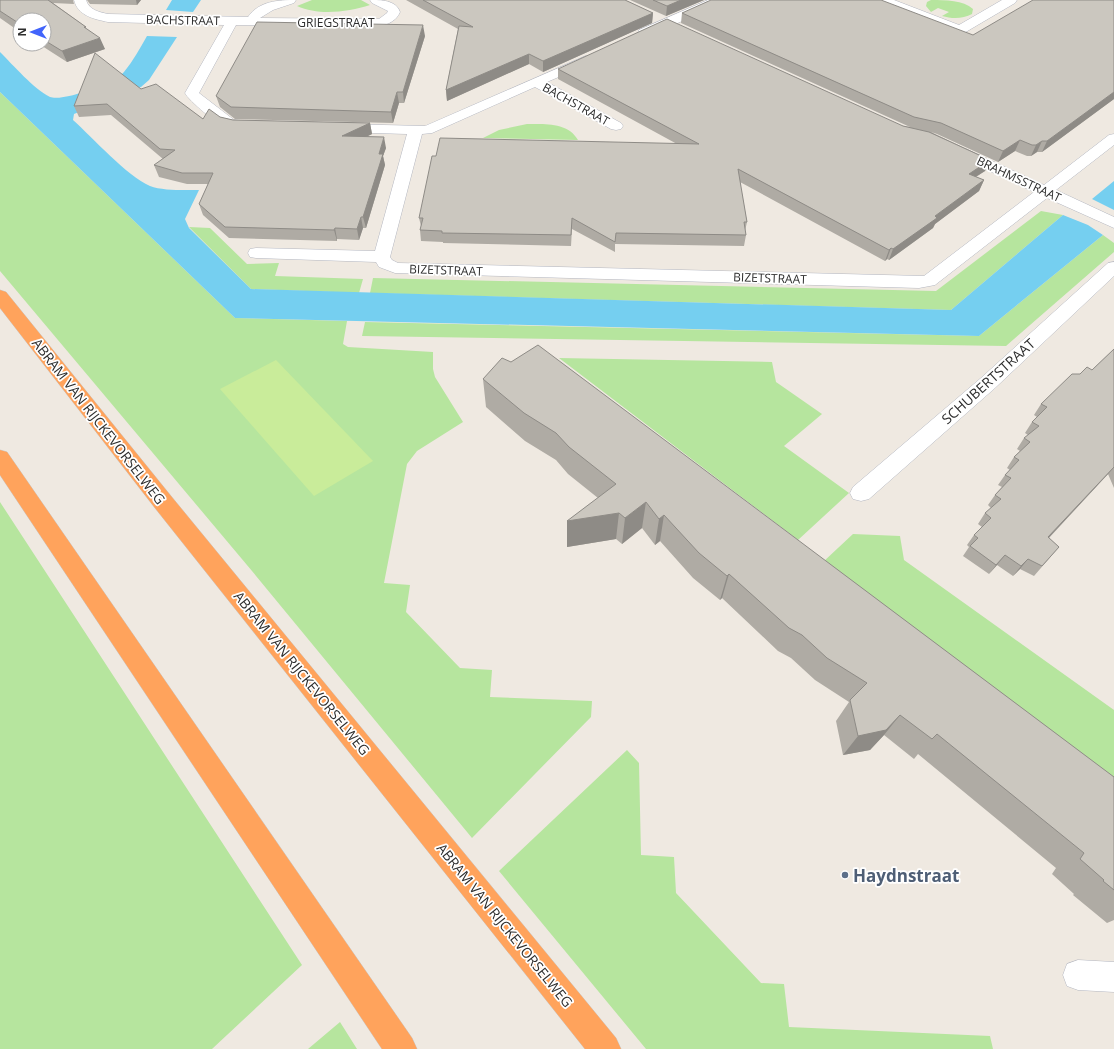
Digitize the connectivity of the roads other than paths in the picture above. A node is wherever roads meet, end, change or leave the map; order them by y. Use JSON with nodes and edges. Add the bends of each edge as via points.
{"nodes":[{"id":1,"x":80,"y":0,"type":"edge"},
{"id":2,"x":290,"y":0,"type":"edge"},
{"id":3,"x":376,"y":0,"type":"edge"},
{"id":4,"x":718,"y":0,"type":"edge"},
{"id":5,"x":883,"y":0,"type":"edge"},
{"id":6,"x":1011,"y":0,"type":"edge"},
{"id":7,"x":649,"y":15,"type":"edge"},
{"id":8,"x":232,"y":21,"type":"junction"},
{"id":9,"x":252,"y":21,"type":"junction"},
{"id":10,"x":667,"y":24,"type":"junction"},
{"id":11,"x":685,"y":32,"type":"edge"},
{"id":12,"x":631,"y":39,"type":"edge"},
{"id":13,"x":594,"y":56,"type":"edge"},
{"id":14,"x":536,"y":82,"type":"junction"},
{"id":15,"x":260,"y":126,"type":"edge"},
{"id":16,"x":616,"y":126,"type":"dead end"},
{"id":17,"x":330,"y":127,"type":"edge"},
{"id":18,"x":416,"y":129,"type":"junction"},
{"id":19,"x":1114,"y":138,"type":"edge"},
{"id":20,"x":945,"y":145,"type":"edge"},
{"id":21,"x":1046,"y":192,"type":"junction"},
{"id":22,"x":1114,"y":223,"type":"edge"},
{"id":23,"x":256,"y":253,"type":"dead end"},
{"id":24,"x":382,"y":257,"type":"junction"},
{"id":25,"x":1114,"y":267,"type":"edge"},
{"id":26,"x":0,"y":296,"type":"edge"},
{"id":27,"x":0,"y":458,"type":"edge"},
{"id":28,"x":861,"y":493,"type":"dead end"},
{"id":29,"x":1078,"y":975,"type":"dead end"},
{"id":30,"x":1114,"y":977,"type":"edge"},
{"id":31,"x":401,"y":1049,"type":"edge"},
{"id":32,"x":605,"y":1049,"type":"edge"}],
"edges":[{"from":1,"to":8,"type":"street","name":"BACHSTRAAT","via":[[84,10],[98,17]]},
{"from":2,"to":9,"type":"street","name":"GRIEGSTRAAT","via":[[260,11]]},
{"from":3,"to":9,"type":"street","name":"GRIEGSTRAAT","via":[[394,12],[382,22]]},
{"from":4,"to":10,"type":"street"},
{"from":5,"to":6,"type":"street","via":[[960,30]]},
{"from":7,"to":10,"type":"street"},
{"from":8,"to":9,"type":"street","name":"GRIEGSTRAAT"},
{"from":8,"to":15,"type":"street","name":"BACHSTRAAT","via":[[192,93],[230,124]]},
{"from":10,"to":11,"type":"street"},
{"from":10,"to":12,"type":"street"},
{"from":13,"to":14,"type":"street","name":"BACHSTRAAT"},
{"from":14,"to":16,"type":"street","name":"BACHSTRAAT"},
{"from":14,"to":18,"type":"street","name":"BACHSTRAAT","via":[[435,128]]},
{"from":17,"to":18,"type":"street","name":"BACHSTRAAT"},
{"from":18,"to":24,"type":"street"},
{"from":19,"to":21,"type":"street","name":"BIZETSTRAAT"},
{"from":20,"to":21,"type":"street","name":"BRAHMSSTRAAT"},
{"from":21,"to":22,"type":"street","name":"BRAHMSSTRAAT"},
{"from":21,"to":24,"type":"street","name":"BIZETSTRAAT","via":[[929,281],[919,282],[395,268],[385,263]]},
{"from":23,"to":24,"type":"street"},
{"from":25,"to":28,"type":"street","name":"SCHUBERTSTRAAT","via":[[988,383]]},
{"from":26,"to":32,"type":"highway","name":"ABRAM VAN RIJCKEVORSELWEG"},
{"from":27,"to":31,"type":"highway"},
{"from":29,"to":30,"type":"street"}]}
